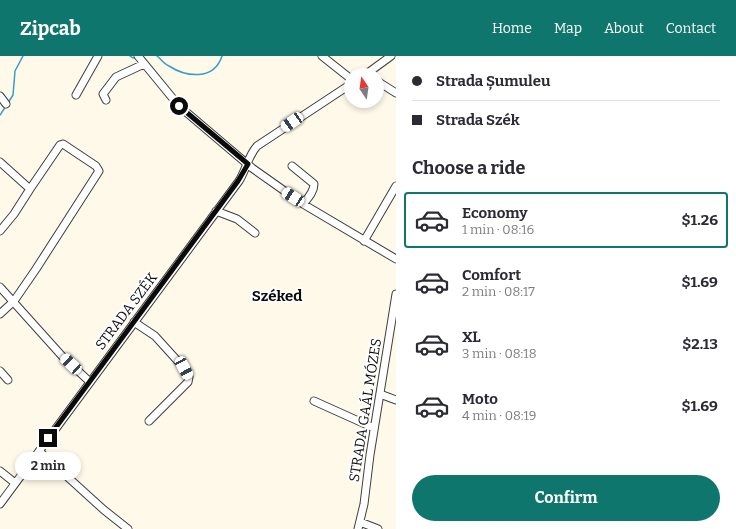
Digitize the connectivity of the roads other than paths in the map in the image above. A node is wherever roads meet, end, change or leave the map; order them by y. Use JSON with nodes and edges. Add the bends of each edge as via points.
{"nodes":[{"id":1,"x":98,"y":56,"type":"edge"},
{"id":2,"x":138,"y":56,"type":"edge"},
{"id":3,"x":322,"y":56,"type":"edge"},
{"id":4,"x":391,"y":56,"type":"edge"},
{"id":5,"x":144,"y":64,"type":"junction"},
{"id":6,"x":376,"y":68,"type":"edge"},
{"id":7,"x":344,"y":73,"type":"edge"},
{"id":8,"x":384,"y":85,"type":"edge"},
{"id":9,"x":344,"y":89,"type":"edge"},
{"id":10,"x":396,"y":93,"type":"edge"},
{"id":11,"x":76,"y":95,"type":"dead end"},
{"id":12,"x":0,"y":96,"type":"edge"},
{"id":13,"x":106,"y":100,"type":"dead end"},
{"id":14,"x":6,"y":104,"type":"dead end"},
{"id":15,"x":0,"y":162,"type":"edge"},
{"id":16,"x":248,"y":164,"type":"junction"},
{"id":17,"x":292,"y":166,"type":"dead end"},
{"id":18,"x":396,"y":186,"type":"edge"},
{"id":19,"x":30,"y":189,"type":"junction"},
{"id":20,"x":303,"y":204,"type":"junction"},
{"id":21,"x":216,"y":211,"type":"junction"},
{"id":22,"x":0,"y":231,"type":"edge"},
{"id":23,"x":255,"y":233,"type":"dead end"},
{"id":24,"x":364,"y":241,"type":"junction"},
{"id":25,"x":396,"y":259,"type":"edge"},
{"id":26,"x":0,"y":287,"type":"edge"},
{"id":27,"x":396,"y":294,"type":"edge"},
{"id":28,"x":14,"y":301,"type":"junction"},
{"id":29,"x":0,"y":314,"type":"edge"},
{"id":30,"x":134,"y":322,"type":"junction"},
{"id":31,"x":0,"y":371,"type":"edge"},
{"id":32,"x":8,"y":380,"type":"dead end"},
{"id":33,"x":90,"y":382,"type":"junction"},
{"id":34,"x":380,"y":394,"type":"junction"},
{"id":35,"x":396,"y":400,"type":"edge"},
{"id":36,"x":314,"y":401,"type":"dead end"},
{"id":37,"x":149,"y":421,"type":"dead end"},
{"id":38,"x":374,"y":428,"type":"junction"},
{"id":39,"x":39,"y":451,"type":"junction"},
{"id":40,"x":0,"y":471,"type":"edge"},
{"id":41,"x":16,"y":483,"type":"junction"},
{"id":42,"x":0,"y":504,"type":"edge"},
{"id":43,"x":359,"y":525,"type":"edge"},
{"id":44,"x":128,"y":529,"type":"edge"},
{"id":45,"x":378,"y":529,"type":"edge"}],
"edges":[{"from":1,"to":11,"type":"street"},
{"from":2,"to":5,"type":"street"},
{"from":3,"to":7,"type":"street"},
{"from":4,"to":6,"type":"street"},
{"from":5,"to":13,"type":"street","via":[[112,80],[103,94]]},
{"from":5,"to":16,"type":"street","via":[[179,106]]},
{"from":8,"to":10,"type":"street"},
{"from":9,"to":16,"type":"street","name":"STRADA SZÉK","via":[[257,146]]},
{"from":12,"to":14,"type":"street"},
{"from":15,"to":19,"type":"street"},
{"from":16,"to":20,"type":"street"},
{"from":16,"to":21,"type":"street","name":"STRADA SZÉK"},
{"from":17,"to":20,"type":"street","via":[[314,184]]},
{"from":18,"to":24,"type":"street"},
{"from":19,"to":22,"type":"street"},
{"from":19,"to":28,"type":"street","via":[[63,144],[99,170]]},
{"from":20,"to":24,"type":"street"},
{"from":21,"to":23,"type":"street","via":[[237,219]]},
{"from":21,"to":30,"type":"street","name":"STRADA SZÉK"},
{"from":24,"to":25,"type":"street"},
{"from":26,"to":28,"type":"street"},
{"from":27,"to":34,"type":"street","name":"STRADA GAÁL MÓZES"},
{"from":28,"to":29,"type":"street"},
{"from":28,"to":33,"type":"street","via":[[62,356]]},
{"from":30,"to":33,"type":"street","name":"STRADA SZÉK"},
{"from":30,"to":37,"type":"street","via":[[155,336],[189,377],[188,382]]},
{"from":31,"to":32,"type":"street"},
{"from":33,"to":39,"type":"street","name":"STRADA SZÉK"},
{"from":34,"to":35,"type":"street"},
{"from":34,"to":38,"type":"street","name":"STRADA GAÁL MÓZES"},
{"from":36,"to":38,"type":"street"},
{"from":38,"to":43,"type":"street","name":"STRADA GAÁL MÓZES"},
{"from":39,"to":41,"type":"street","name":"STRADA SZÉK"},
{"from":39,"to":44,"type":"street"},
{"from":40,"to":41,"type":"street"},
{"from":41,"to":42,"type":"street","name":"STRADA SZÉK"},
{"from":43,"to":45,"type":"street"}]}
